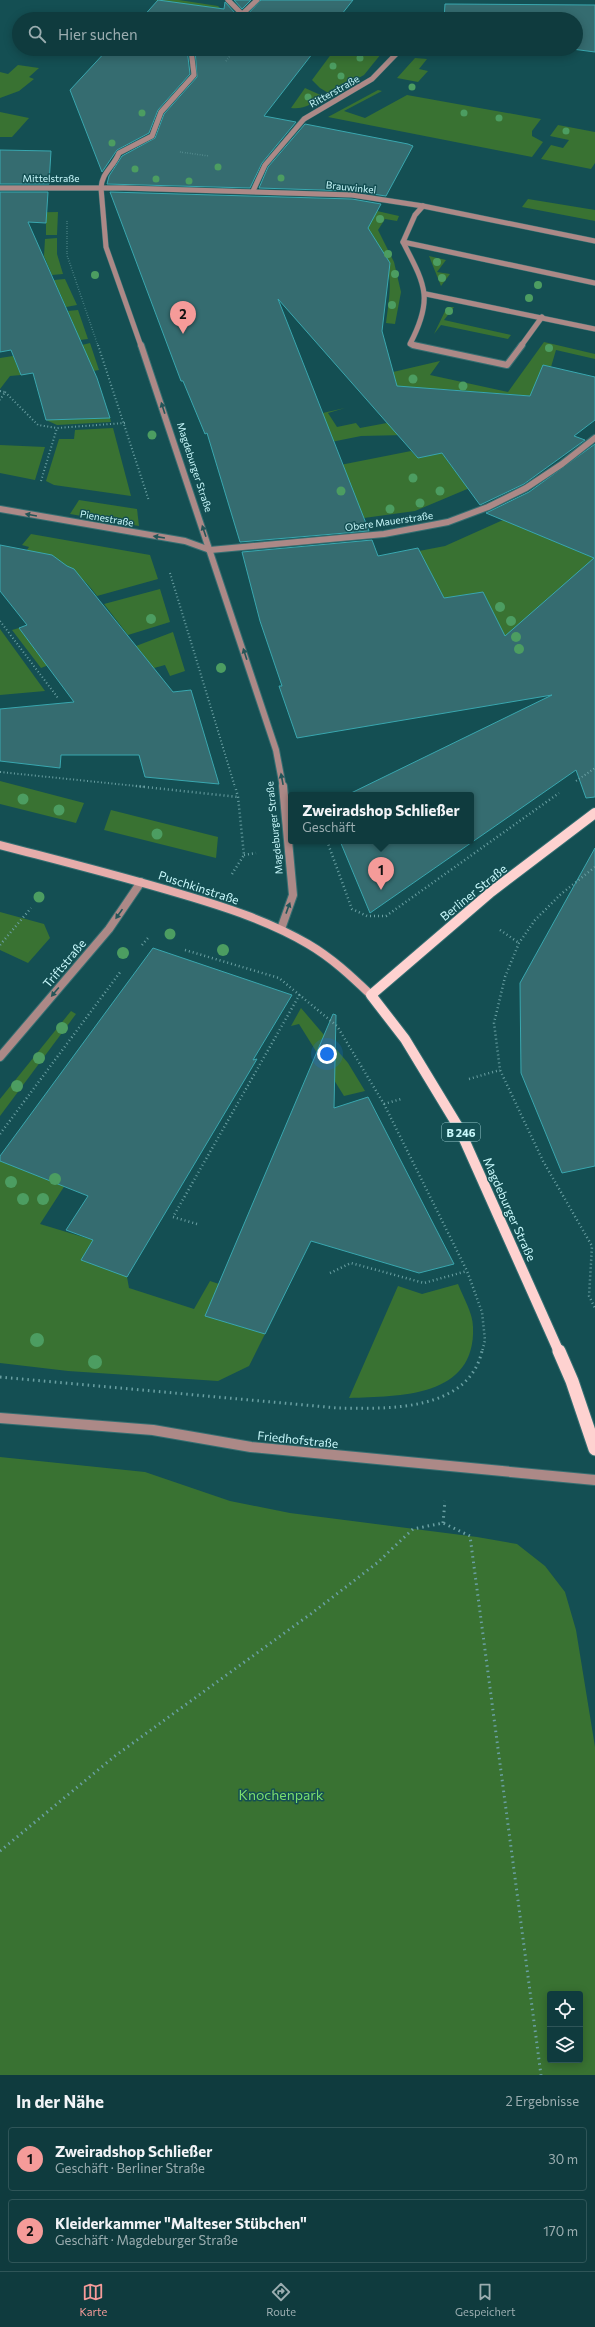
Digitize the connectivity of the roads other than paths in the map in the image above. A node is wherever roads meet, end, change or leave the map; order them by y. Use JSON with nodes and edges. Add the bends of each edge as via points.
{"nodes":[{"id":1,"x":228,"y":0,"type":"edge"},
{"id":2,"x":258,"y":0,"type":"edge"},
{"id":3,"x":239,"y":12,"type":"edge"},
{"id":4,"x":243,"y":12,"type":"edge"},
{"id":5,"x":192,"y":56,"type":"edge"},
{"id":6,"x":396,"y":56,"type":"edge"},
{"id":7,"x":0,"y":188,"type":"edge"},
{"id":8,"x":101,"y":188,"type":"junction"},
{"id":9,"x":253,"y":191,"type":"junction"},
{"id":10,"x":423,"y":206,"type":"junction"},
{"id":11,"x":595,"y":241,"type":"edge"},
{"id":12,"x":403,"y":242,"type":"junction"},
{"id":13,"x":595,"y":283,"type":"edge"},
{"id":14,"x":426,"y":294,"type":"junction"},
{"id":15,"x":542,"y":317,"type":"junction"},
{"id":16,"x":595,"y":328,"type":"edge"},
{"id":17,"x":595,"y":438,"type":"edge"},
{"id":18,"x":0,"y":509,"type":"edge"},
{"id":19,"x":210,"y":550,"type":"junction"},
{"id":20,"x":595,"y":813,"type":"edge"},
{"id":21,"x":288,"y":843,"type":"edge"},
{"id":22,"x":288,"y":844,"type":"edge"},
{"id":23,"x":0,"y":845,"type":"edge"},
{"id":24,"x":141,"y":882,"type":"junction"},
{"id":25,"x":281,"y":929,"type":"junction"},
{"id":26,"x":371,"y":995,"type":"junction"},
{"id":27,"x":0,"y":1057,"type":"edge"},
{"id":28,"x":0,"y":1418,"type":"edge"},
{"id":29,"x":595,"y":1449,"type":"edge"},
{"id":30,"x":595,"y":1480,"type":"edge"}],
"edges":[{"from":1,"to":3,"type":"street"},
{"from":2,"to":4,"type":"street"},
{"from":5,"to":8,"type":"street","name":"Magdeburger Straße","via":[[194,75],[161,112],[152,136],[119,153],[115,163],[102,177]]},
{"from":6,"to":9,"type":"street","name":"Ritterstraße","via":[[368,83],[303,120],[266,163],[255,180]]},
{"from":7,"to":8,"type":"street","name":"Mittelstraße"},
{"from":8,"to":9,"type":"street","name":"Brauwinkel"},
{"from":19,"to":8,"type":"street","name":"Magdeburger Straße","one_way":true,"via":[[106,247]]},
{"from":9,"to":10,"type":"street","name":"Brauwinkel","via":[[352,195]]},
{"from":10,"to":11,"type":"street","name":"Brauwinkel"},
{"from":10,"to":12,"type":"street"},
{"from":12,"to":13,"type":"street"},
{"from":12,"to":14,"type":"street"},
{"from":14,"to":15,"type":"street"},
{"from":14,"to":15,"type":"street","via":[[426,313],[410,344],[507,365]]},
{"from":15,"to":16,"type":"street"},
{"from":17,"to":19,"type":"street","name":"Obere Mauerstraße","via":[[571,458],[514,494],[449,521],[368,536]]},
{"from":19,"to":18,"type":"street","name":"Pienestraße","one_way":true,"via":[[186,541]]},
{"from":21,"to":19,"type":"street","name":"Magdeburger Straße","one_way":true,"via":[[276,750]]},
{"from":20,"to":26,"type":"main road","name":"Berliner Straße","via":[[491,892]]},
{"from":25,"to":22,"type":"street","name":"Magdeburger Straße","one_way":true,"via":[[293,895]]},
{"from":23,"to":24,"type":"main road","name":"Puschkinstraße"},
{"from":24,"to":25,"type":"main road","name":"Puschkinstraße","via":[[237,911]]},
{"from":24,"to":27,"type":"street","name":"Triftstraße","one_way":true,"via":[[109,929]]},
{"from":25,"to":26,"type":"main road","name":"Puschkinstraße","via":[[346,970]]},
{"from":26,"to":29,"type":"main road","name":"Magdeburger Straße","number":"B 246","via":[[405,1039],[460,1128],[572,1381]]},
{"from":28,"to":30,"type":"street","name":"Friedhofstraße","via":[[153,1430],[252,1447]]}]}
